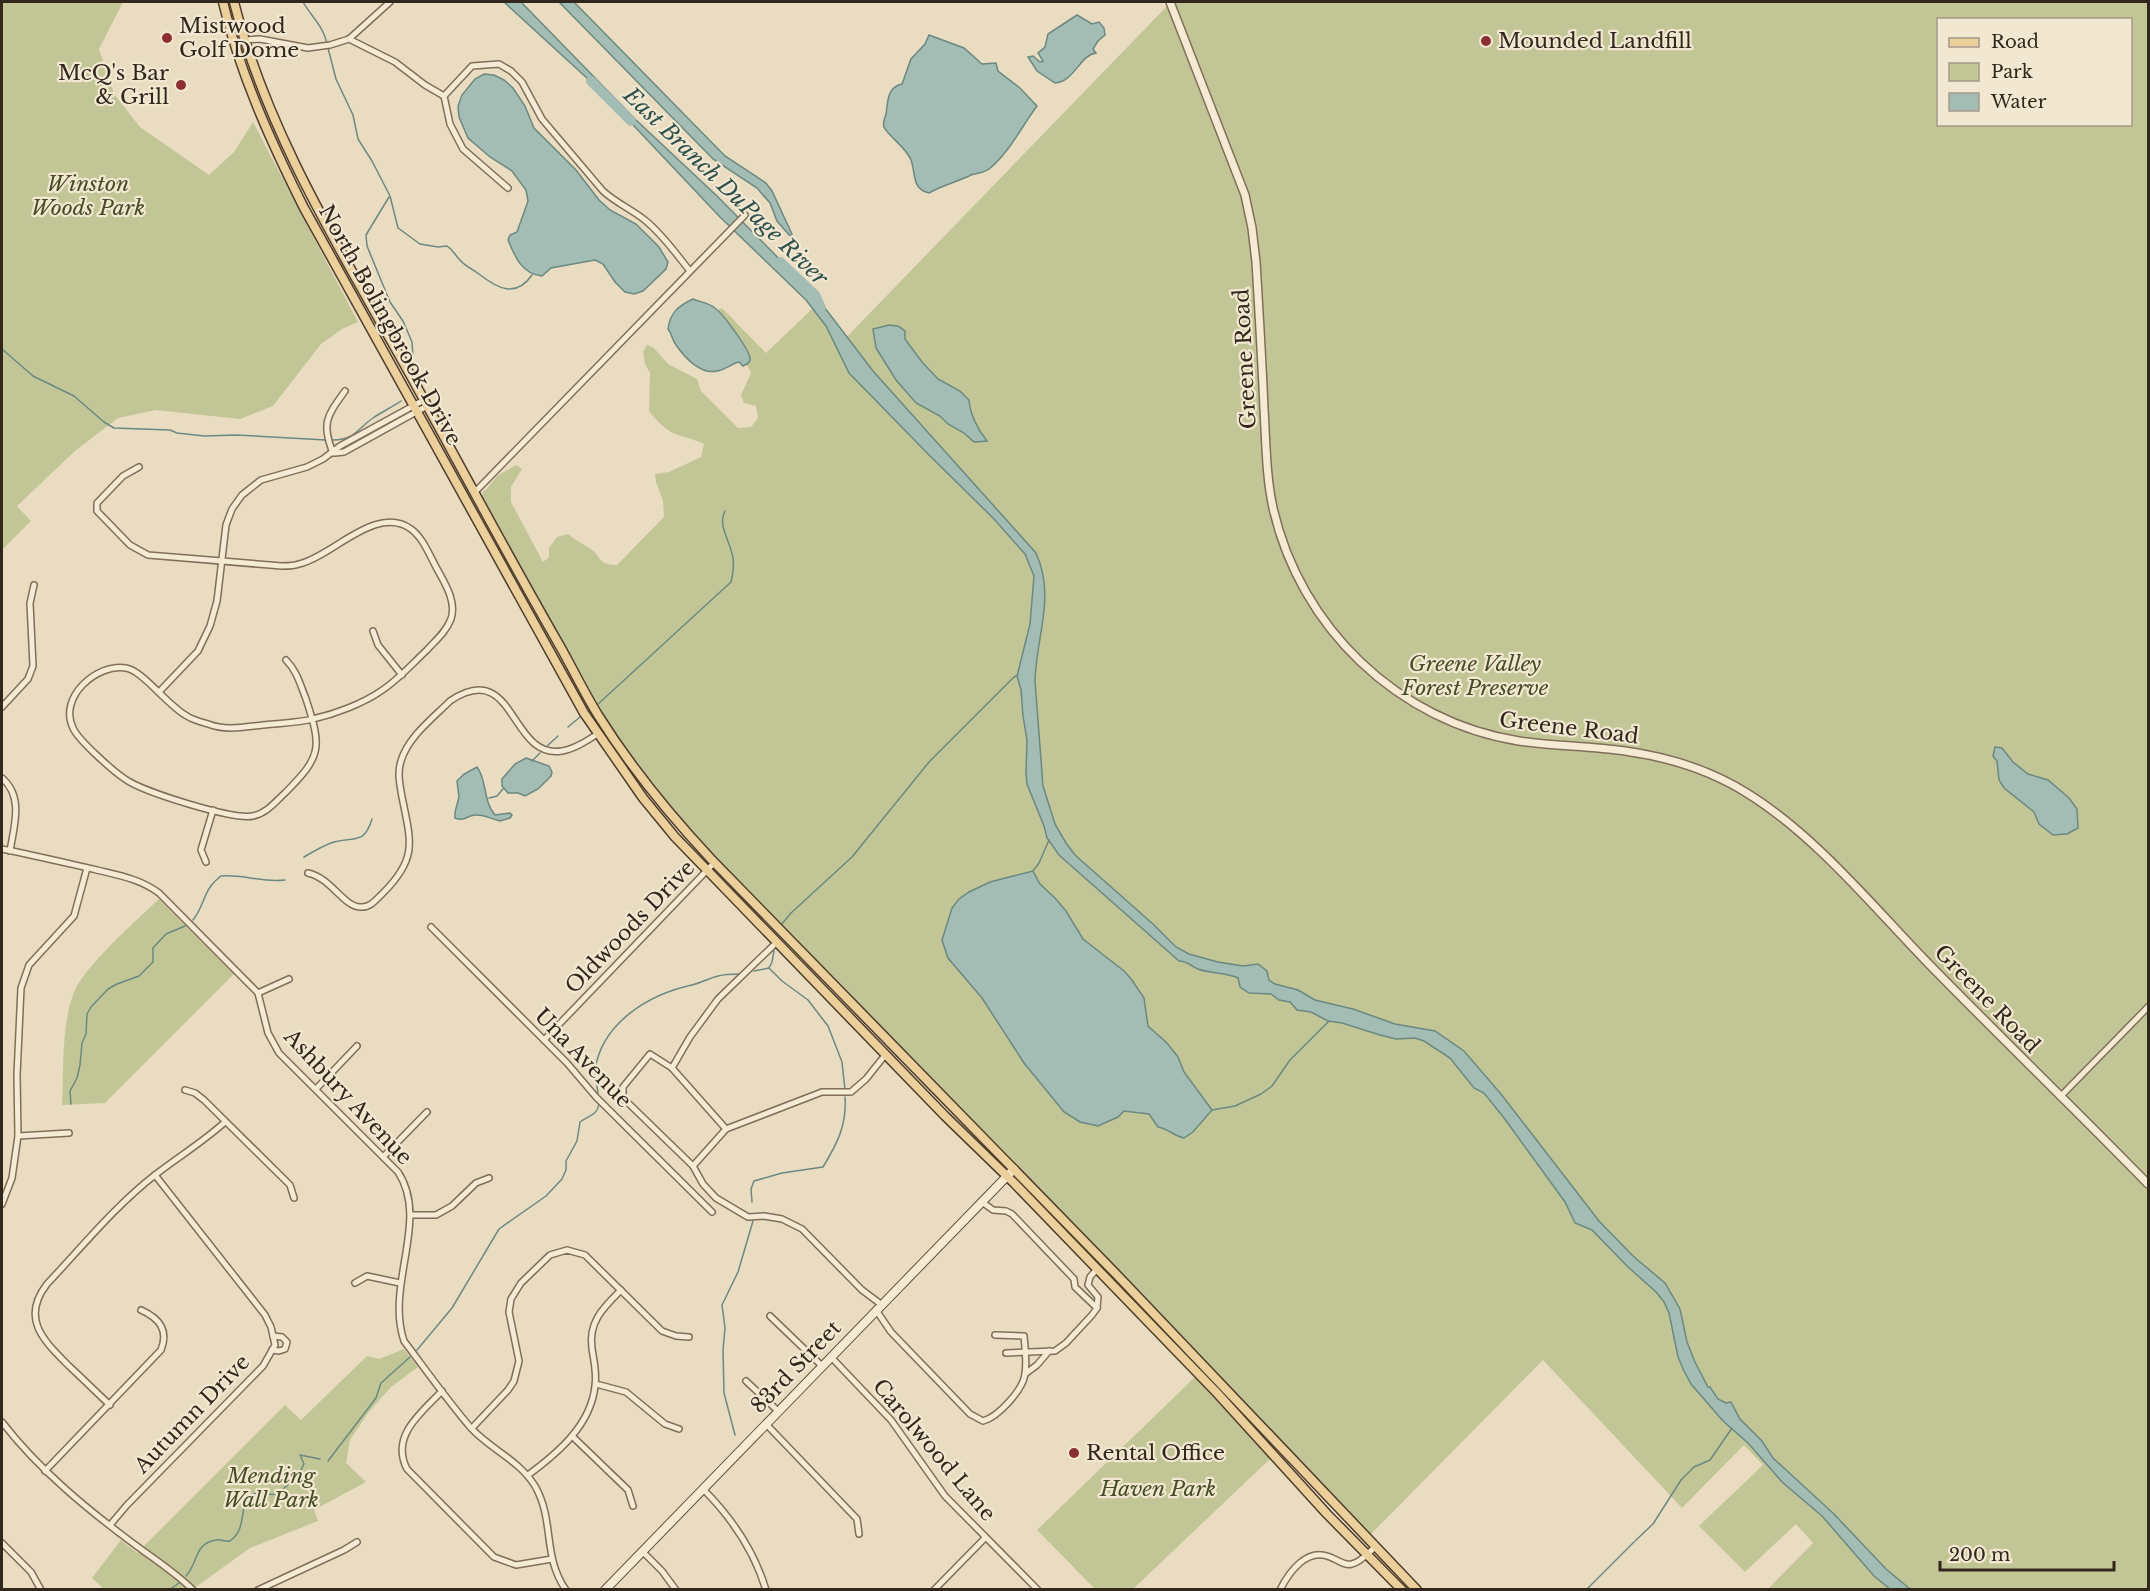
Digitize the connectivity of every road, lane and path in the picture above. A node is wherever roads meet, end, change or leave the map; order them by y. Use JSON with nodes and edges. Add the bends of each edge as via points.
{"nodes":[{"id":1,"x":223,"y":2,"type":"edge"},
{"id":2,"x":234,"y":2,"type":"edge"},
{"id":3,"x":390,"y":2,"type":"edge"},
{"id":4,"x":1170,"y":2,"type":"edge"},
{"id":5,"x":349,"y":39,"type":"junction"},
{"id":6,"x":244,"y":40,"type":"junction"},
{"id":7,"x":444,"y":96,"type":"junction"},
{"id":8,"x":508,"y":188,"type":"dead end"},
{"id":9,"x":745,"y":215,"type":"dead end"},
{"id":10,"x":690,"y":272,"type":"junction"},
{"id":11,"x":345,"y":391,"type":"dead end"},
{"id":12,"x":426,"y":403,"type":"junction"},
{"id":13,"x":416,"y":408,"type":"junction"},
{"id":14,"x":333,"y":453,"type":"junction"},
{"id":15,"x":139,"y":467,"type":"dead end"},
{"id":16,"x":473,"y":493,"type":"junction"},
{"id":17,"x":223,"y":561,"type":"junction"},
{"id":18,"x":34,"y":585,"type":"dead end"},
{"id":19,"x":373,"y":631,"type":"dead end"},
{"id":20,"x":286,"y":660,"type":"dead end"},
{"id":21,"x":402,"y":675,"type":"junction"},
{"id":22,"x":159,"y":692,"type":"junction"},
{"id":23,"x":2,"y":707,"type":"edge"},
{"id":24,"x":312,"y":719,"type":"junction"},
{"id":25,"x":607,"y":728,"type":"junction"},
{"id":26,"x":598,"y":734,"type":"junction"},
{"id":27,"x":2,"y":778,"type":"edge"},
{"id":28,"x":213,"y":810,"type":"junction"},
{"id":29,"x":2,"y":849,"type":"edge"},
{"id":30,"x":10,"y":851,"type":"junction"},
{"id":31,"x":207,"y":862,"type":"dead end"},
{"id":32,"x":714,"y":863,"type":"junction"},
{"id":33,"x":87,"y":868,"type":"junction"},
{"id":34,"x":707,"y":870,"type":"junction"},
{"id":35,"x":308,"y":873,"type":"dead end"},
{"id":36,"x":431,"y":927,"type":"dead end"},
{"id":37,"x":777,"y":942,"type":"junction"},
{"id":38,"x":289,"y":979,"type":"dead end"},
{"id":39,"x":258,"y":993,"type":"junction"},
{"id":40,"x":2148,"y":1007,"type":"edge"},
{"id":41,"x":544,"y":1040,"type":"junction"},
{"id":42,"x":357,"y":1046,"type":"dead end"},
{"id":43,"x":886,"y":1054,"type":"junction"},
{"id":44,"x":672,"y":1068,"type":"junction"},
{"id":45,"x":316,"y":1089,"type":"junction"},
{"id":46,"x":185,"y":1090,"type":"dead end"},
{"id":47,"x":2060,"y":1098,"type":"junction"},
{"id":48,"x":427,"y":1112,"type":"dead end"},
{"id":49,"x":225,"y":1122,"type":"junction"},
{"id":50,"x":726,"y":1129,"type":"junction"},
{"id":51,"x":69,"y":1133,"type":"dead end"},
{"id":52,"x":18,"y":1136,"type":"junction"},
{"id":53,"x":383,"y":1156,"type":"junction"},
{"id":54,"x":693,"y":1166,"type":"junction"},
{"id":55,"x":1014,"y":1169,"type":"junction"},
{"id":56,"x":154,"y":1175,"type":"junction"},
{"id":57,"x":1007,"y":1176,"type":"junction"},
{"id":58,"x":489,"y":1178,"type":"dead end"},
{"id":59,"x":2148,"y":1184,"type":"edge"},
{"id":60,"x":294,"y":1198,"type":"dead end"},
{"id":61,"x":982,"y":1202,"type":"junction"},
{"id":62,"x":2,"y":1204,"type":"edge"},
{"id":63,"x":712,"y":1212,"type":"dead end"},
{"id":64,"x":411,"y":1215,"type":"junction"},
{"id":65,"x":1096,"y":1270,"type":"junction"},
{"id":66,"x":355,"y":1283,"type":"dead end"},
{"id":67,"x":400,"y":1283,"type":"junction"},
{"id":68,"x":621,"y":1290,"type":"junction"},
{"id":69,"x":879,"y":1308,"type":"junction"},
{"id":70,"x":1097,"y":1308,"type":"junction"},
{"id":71,"x":141,"y":1310,"type":"dead end"},
{"id":72,"x":770,"y":1316,"type":"dead end"},
{"id":73,"x":995,"y":1335,"type":"dead end"},
{"id":74,"x":273,"y":1336,"type":"junction"},
{"id":75,"x":689,"y":1336,"type":"dead end"},
{"id":76,"x":272,"y":1350,"type":"junction"},
{"id":77,"x":1025,"y":1351,"type":"junction"},
{"id":78,"x":1049,"y":1351,"type":"junction"},
{"id":79,"x":1006,"y":1353,"type":"dead end"},
{"id":80,"x":831,"y":1357,"type":"junction"},
{"id":81,"x":822,"y":1366,"type":"junction"},
{"id":82,"x":1025,"y":1374,"type":"junction"},
{"id":83,"x":746,"y":1381,"type":"dead end"},
{"id":84,"x":596,"y":1384,"type":"junction"},
{"id":85,"x":442,"y":1391,"type":"junction"},
{"id":86,"x":110,"y":1405,"type":"junction"},
{"id":87,"x":778,"y":1411,"type":"junction"},
{"id":88,"x":2,"y":1422,"type":"edge"},
{"id":89,"x":766,"y":1424,"type":"junction"},
{"id":90,"x":472,"y":1428,"type":"junction"},
{"id":91,"x":679,"y":1429,"type":"dead end"},
{"id":92,"x":572,"y":1436,"type":"junction"},
{"id":93,"x":45,"y":1471,"type":"junction"},
{"id":94,"x":528,"y":1475,"type":"junction"},
{"id":95,"x":703,"y":1489,"type":"junction"},
{"id":96,"x":633,"y":1506,"type":"dead end"},
{"id":97,"x":110,"y":1525,"type":"junction"},
{"id":98,"x":859,"y":1534,"type":"dead end"},
{"id":99,"x":986,"y":1538,"type":"junction"},
{"id":100,"x":357,"y":1542,"type":"dead end"},
{"id":101,"x":2,"y":1543,"type":"edge"},
{"id":102,"x":1375,"y":1547,"type":"junction"},
{"id":103,"x":642,"y":1551,"type":"junction"},
{"id":104,"x":1367,"y":1554,"type":"junction"},
{"id":105,"x":552,"y":1559,"type":"junction"},
{"id":106,"x":41,"y":1590,"type":"edge"},
{"id":107,"x":194,"y":1590,"type":"edge"},
{"id":108,"x":258,"y":1590,"type":"edge"},
{"id":109,"x":566,"y":1590,"type":"edge"},
{"id":110,"x":605,"y":1590,"type":"edge"},
{"id":111,"x":676,"y":1590,"type":"edge"},
{"id":112,"x":766,"y":1590,"type":"edge"},
{"id":113,"x":934,"y":1590,"type":"edge"},
{"id":114,"x":1038,"y":1590,"type":"edge"},
{"id":115,"x":1280,"y":1590,"type":"edge"},
{"id":116,"x":1402,"y":1590,"type":"edge"},
{"id":117,"x":1418,"y":1590,"type":"edge"}],
"edges":[{"from":1,"to":13,"type":"main road","name":"North Bolingbrook Drive","via":[[234,43],[280,160]]},
{"from":2,"to":6,"type":"main road","name":"North Bolingbrook Drive"},
{"from":3,"to":5,"type":"street"},
{"from":4,"to":47,"type":"street","name":"Greene Road","via":[[1245,195],[1252,228],[1268,468],[1277,521],[1300,583],[1334,634],[1389,686],[1457,724],[1519,741],[1651,755],[1709,774],[1752,796],[1803,835]]},
{"from":5,"to":6,"type":"street","via":[[322,47]]},
{"from":5,"to":7,"type":"street","via":[[395,62]]},
{"from":6,"to":12,"type":"main road","name":"North Bolingbrook Drive","via":[[305,183]]},
{"from":7,"to":8,"type":"street","via":[[450,124],[463,148]]},
{"from":7,"to":10,"type":"street","via":[[472,66],[499,64],[511,71],[522,82],[542,119],[603,191],[649,223]]},
{"from":9,"to":10,"type":"street"},
{"from":10,"to":16,"type":"street"},
{"from":11,"to":14,"type":"street","via":[[327,420],[326,432]]},
{"from":12,"to":13,"type":"street"},
{"from":12,"to":16,"type":"main road","name":"North Bolingbrook Drive"},
{"from":13,"to":14,"type":"street"},
{"from":13,"to":26,"type":"main road","name":"North Bolingbrook Drive"},
{"from":14,"to":17,"type":"street","via":[[307,467],[261,480],[242,495],[226,525]]},
{"from":15,"to":17,"type":"street","via":[[123,476],[97,504],[97,511],[130,545],[148,555]]},
{"from":16,"to":25,"type":"main road","name":"North Bolingbrook Drive"},
{"from":17,"to":21,"type":"street","via":[[301,564],[375,524],[392,521],[410,529],[421,540],[446,585],[452,617],[444,631]]},
{"from":17,"to":22,"type":"street","via":[[218,601],[198,651]]},
{"from":18,"to":23,"type":"street","via":[[30,603],[33,666],[28,679]]},
{"from":19,"to":21,"type":"street","via":[[378,645]]},
{"from":20,"to":24,"type":"street","via":[[295,669]]},
{"from":21,"to":24,"type":"street","via":[[380,692]]},
{"from":22,"to":24,"type":"street","via":[[186,716],[228,729]]},
{"from":22,"to":28,"type":"street","via":[[130,668],[113,667],[93,675],[73,697],[73,729],[126,780]]},
{"from":24,"to":28,"type":"street","via":[[317,738],[315,756],[307,771],[268,809],[254,816]]},
{"from":25,"to":26,"type":"street"},
{"from":25,"to":32,"type":"main road","name":"North Bolingbrook Drive","via":[[663,805]]},
{"from":26,"to":34,"type":"main road","name":"North Bolingbrook Drive","via":[[643,798]]},
{"from":26,"to":35,"type":"street","via":[[571,749],[548,751],[528,738],[500,698],[482,691],[458,696],[417,735],[401,759],[399,777],[410,844],[399,876],[371,905],[363,908],[350,903],[322,877]]},
{"from":27,"to":30,"type":"street","via":[[16,802]]},
{"from":28,"to":31,"type":"street","via":[[201,850]]},
{"from":29,"to":30,"type":"street"},
{"from":30,"to":33,"type":"street"},
{"from":32,"to":34,"type":"street","name":"Oldwoods Drive"},
{"from":32,"to":55,"type":"main road","name":"North Bolingbrook Drive"},
{"from":33,"to":39,"type":"street","via":[[129,878],[154,889]]},
{"from":33,"to":52,"type":"street","via":[[74,916],[29,965],[21,988]]},
{"from":34,"to":37,"type":"main road","name":"North Bolingbrook Drive"},
{"from":34,"to":41,"type":"street","name":"Oldwoods Drive"},
{"from":36,"to":41,"type":"street","name":"Una Avenue"},
{"from":37,"to":43,"type":"main road","name":"North Bolingbrook Drive"},
{"from":37,"to":44,"type":"street","via":[[718,999]]},
{"from":38,"to":39,"type":"street"},
{"from":39,"to":45,"type":"street","name":"Ashbury Avenue","via":[[271,1041]]},
{"from":40,"to":47,"type":"street"},
{"from":41,"to":63,"type":"street","name":"Una Avenue"},
{"from":42,"to":45,"type":"street"},
{"from":43,"to":50,"type":"street","via":[[851,1092],[822,1092]]},
{"from":43,"to":57,"type":"main road","name":"North Bolingbrook Drive"},
{"from":44,"to":50,"type":"street"},
{"from":44,"to":54,"type":"street","via":[[650,1054],[623,1087],[623,1098]]},
{"from":45,"to":53,"type":"street","name":"Ashbury Avenue"},
{"from":46,"to":49,"type":"street","via":[[200,1096]]},
{"from":47,"to":59,"type":"street","name":"Greene Road"},
{"from":48,"to":53,"type":"street"},
{"from":49,"to":56,"type":"street"},
{"from":49,"to":60,"type":"street","via":[[290,1185]]},
{"from":50,"to":54,"type":"street"},
{"from":51,"to":52,"type":"street"},
{"from":52,"to":62,"type":"street","via":[[12,1178]]},
{"from":53,"to":64,"type":"street","name":"Ashbury Avenue","via":[[405,1184]]},
{"from":54,"to":69,"type":"street","via":[[716,1198],[733,1209],[748,1217],[782,1219],[802,1229]]},
{"from":55,"to":57,"type":"main road","name":"83rd Street"},
{"from":55,"to":102,"type":"main road","name":"North Bolingbrook Drive"},
{"from":56,"to":74,"type":"street","name":"Autumn Drive","via":[[265,1315]]},
{"from":56,"to":86,"type":"street","via":[[47,1284],[36,1305],[38,1329],[44,1340]]},
{"from":57,"to":61,"type":"main road","name":"83rd Street"},
{"from":57,"to":65,"type":"main road","name":"North Bolingbrook Drive"},
{"from":58,"to":64,"type":"street","via":[[476,1182],[452,1206],[436,1215]]},
{"from":61,"to":69,"type":"main road","name":"83rd Street"},
{"from":61,"to":70,"type":"street","via":[[993,1210],[1012,1214]]},
{"from":64,"to":67,"type":"street","name":"Ashbury Avenue"},
{"from":65,"to":70,"type":"street","via":[[1088,1285],[1098,1297]]},
{"from":65,"to":104,"type":"main road","name":"North Bolingbrook Drive"},
{"from":66,"to":67,"type":"street","via":[[367,1276]]},
{"from":67,"to":85,"type":"street","name":"Ashbury Avenue","via":[[399,1324],[404,1341]]},
{"from":68,"to":75,"type":"street","via":[[662,1331]]},
{"from":68,"to":84,"type":"street","via":[[593,1326]]},
{"from":68,"to":90,"type":"street","via":[[580,1253],[567,1250],[546,1257],[511,1299],[509,1312],[519,1361],[514,1381]]},
{"from":69,"to":80,"type":"main road","name":"83rd Street"},
{"from":69,"to":82,"type":"street","via":[[895,1336],[977,1419],[989,1419],[1006,1405]]},
{"from":70,"to":78,"type":"street","via":[[1066,1343]]},
{"from":71,"to":86,"type":"street","via":[[160,1323],[163,1346]]},
{"from":72,"to":81,"type":"street"},
{"from":73,"to":77,"type":"street","via":[[1024,1336]]},
{"from":74,"to":76,"type":"street","name":"Autumn Drive"},
{"from":74,"to":76,"type":"street","via":[[287,1342],[285,1349]]},
{"from":76,"to":97,"type":"street","name":"Autumn Drive","via":[[263,1366]]},
{"from":77,"to":78,"type":"street"},
{"from":77,"to":79,"type":"street"},
{"from":77,"to":82,"type":"street"},
{"from":78,"to":82,"type":"street"},
{"from":80,"to":81,"type":"main road","name":"83rd Street"},
{"from":80,"to":99,"type":"street","name":"Carolwood Lane","via":[[891,1420],[945,1496]]},
{"from":81,"to":87,"type":"main road","name":"83rd Street"},
{"from":83,"to":87,"type":"street"},
{"from":84,"to":91,"type":"street","via":[[626,1392],[665,1424]]},
{"from":84,"to":92,"type":"street","via":[[587,1413]]},
{"from":85,"to":90,"type":"street","name":"Ashbury Avenue"},
{"from":85,"to":105,"type":"street","via":[[405,1435],[402,1456],[407,1469],[494,1557],[516,1564]]},
{"from":86,"to":93,"type":"street"},
{"from":87,"to":89,"type":"main road","name":"83rd Street"},
{"from":88,"to":93,"type":"street"},
{"from":89,"to":95,"type":"main road","name":"83rd Street"},
{"from":89,"to":98,"type":"street","via":[[857,1519]]},
{"from":90,"to":94,"type":"street","name":"Ashbury Avenue"},
{"from":92,"to":94,"type":"street"},
{"from":92,"to":96,"type":"street","via":[[628,1490]]},
{"from":93,"to":97,"type":"street"},
{"from":94,"to":105,"type":"street","name":"Ashbury Avenue","via":[[544,1508]]},
{"from":95,"to":103,"type":"main road","name":"83rd Street"},
{"from":95,"to":112,"type":"street","via":[[740,1532],[755,1558]]},
{"from":97,"to":107,"type":"street"},
{"from":99,"to":113,"type":"street"},
{"from":99,"to":114,"type":"street","name":"Carolwood Lane"},
{"from":100,"to":108,"type":"street"},
{"from":101,"to":106,"type":"street","via":[[31,1572]]},
{"from":102,"to":104,"type":"street"},
{"from":102,"to":117,"type":"main road","name":"North Bolingbrook Drive"},
{"from":103,"to":110,"type":"main road","name":"83rd Street"},
{"from":103,"to":111,"type":"street"},
{"from":104,"to":115,"type":"street","via":[[1351,1564],[1322,1554],[1307,1558],[1292,1570]]},
{"from":104,"to":116,"type":"main road","name":"North Bolingbrook Drive"},
{"from":105,"to":109,"type":"street","name":"Ashbury Avenue"}]}
